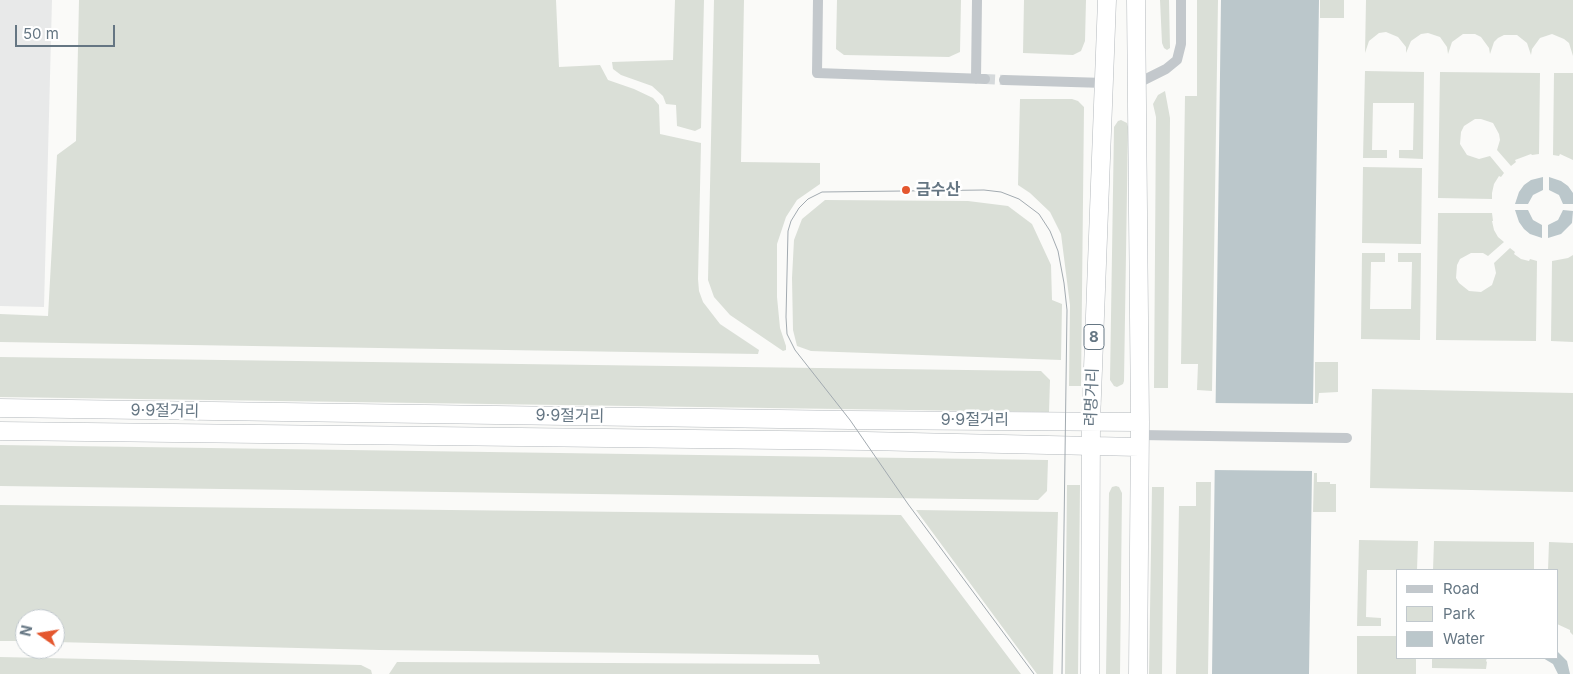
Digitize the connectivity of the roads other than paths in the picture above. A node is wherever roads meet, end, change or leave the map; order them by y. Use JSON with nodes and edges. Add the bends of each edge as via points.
{"nodes":[{"id":1,"x":818,"y":0,"type":"edge"},
{"id":2,"x":977,"y":0,"type":"edge"},
{"id":3,"x":1107,"y":0,"type":"edge"},
{"id":4,"x":1136,"y":0,"type":"edge"},
{"id":5,"x":1180,"y":0,"type":"edge"},
{"id":6,"x":1004,"y":80,"type":"tunnel mouth"},
{"id":7,"x":1105,"y":83,"type":"junction"},
{"id":8,"x":1136,"y":84,"type":"junction"},
{"id":9,"x":0,"y":408,"type":"edge"},
{"id":10,"x":1091,"y":421,"type":"junction"},
{"id":11,"x":0,"y":431,"type":"edge"},
{"id":12,"x":1139,"y":435,"type":"junction"},
{"id":13,"x":1347,"y":438,"type":"dead end"},
{"id":14,"x":1091,"y":446,"type":"junction"},
{"id":15,"x":1090,"y":674,"type":"edge"},
{"id":16,"x":1138,"y":674,"type":"edge"}],
"edges":[{"from":1,"to":2,"type":"street","via":[[817,72],[980,79]]},
{"from":3,"to":7,"type":"highway","name":"려명거리","number":"8"},
{"from":4,"to":8,"type":"highway"},
{"from":5,"to":8,"type":"street","via":[[1181,44],[1177,60]]},
{"from":6,"to":7,"type":"street"},
{"from":7,"to":10,"type":"highway","name":"려명거리","number":"8"},
{"from":8,"to":12,"type":"highway"},
{"from":9,"to":10,"type":"highway","name":"9·9절거리"},
{"from":10,"to":12,"type":"highway","name":"9·9절거리"},
{"from":10,"to":14,"type":"highway","name":"려명거리","number":"8"},
{"from":11,"to":14,"type":"highway","name":"9·9절거리"},
{"from":12,"to":13,"type":"street"},
{"from":12,"to":14,"type":"highway","name":"9·9절거리"},
{"from":12,"to":16,"type":"highway"},
{"from":14,"to":15,"type":"highway","name":"려명거리","number":"8"}]}
